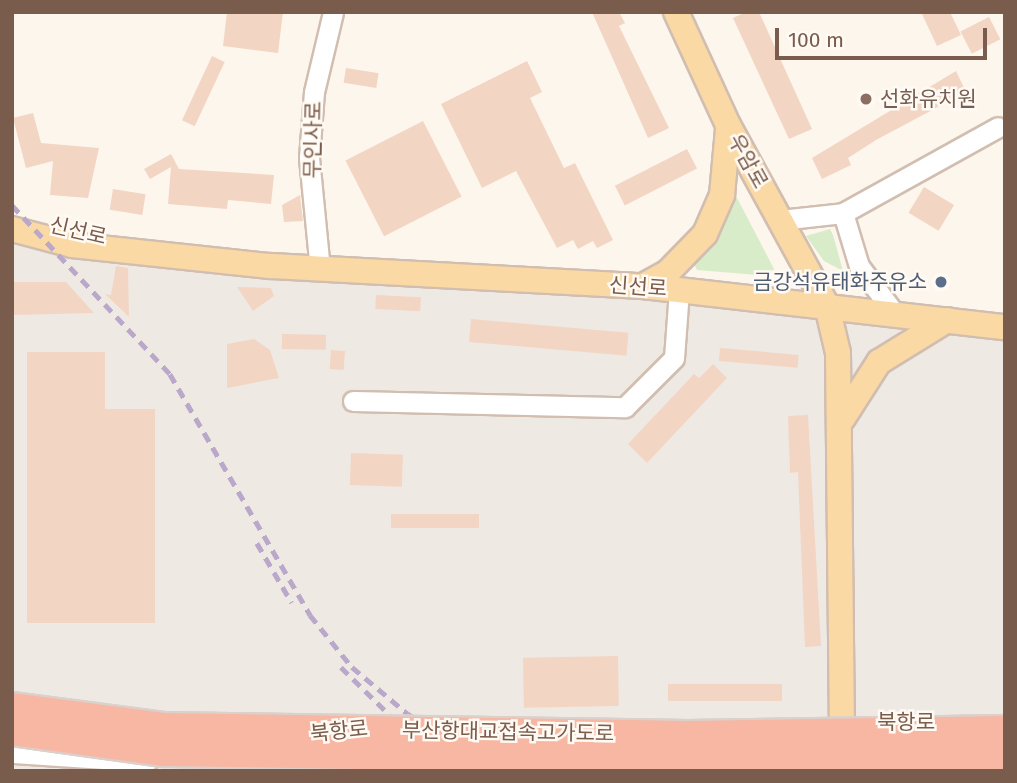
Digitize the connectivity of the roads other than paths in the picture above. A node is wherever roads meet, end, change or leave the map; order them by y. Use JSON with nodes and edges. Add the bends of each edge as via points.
{"nodes":[{"id":1,"x":334,"y":12,"type":"edge"},
{"id":2,"x":676,"y":12,"type":"edge"},
{"id":3,"x":728,"y":125,"type":"junction"},
{"id":4,"x":998,"y":127,"type":"dead end"},
{"id":5,"x":843,"y":213,"type":"junction"},
{"id":6,"x":780,"y":220,"type":"junction"},
{"id":7,"x":14,"y":227,"type":"edge"},
{"id":8,"x":320,"y":270,"type":"junction"},
{"id":9,"x":643,"y":286,"type":"junction"},
{"id":10,"x":679,"y":290,"type":"junction"},
{"id":11,"x":827,"y":306,"type":"junction"},
{"id":12,"x":895,"y":314,"type":"junction"},
{"id":13,"x":947,"y":320,"type":"junction"},
{"id":14,"x":1005,"y":327,"type":"edge"},
{"id":15,"x":353,"y":401,"type":"dead end"},
{"id":16,"x":843,"y":418,"type":"junction"},
{"id":17,"x":12,"y":708,"type":"edge"},
{"id":18,"x":1005,"y":713,"type":"edge"},
{"id":19,"x":12,"y":714,"type":"edge"},
{"id":20,"x":842,"y":722,"type":"junction"},
{"id":21,"x":1005,"y":722,"type":"edge"},
{"id":22,"x":1005,"y":730,"type":"edge"},
{"id":23,"x":12,"y":732,"type":"edge"},
{"id":24,"x":688,"y":735,"type":"junction"},
{"id":25,"x":12,"y":753,"type":"edge"},
{"id":26,"x":1005,"y":755,"type":"edge"},
{"id":27,"x":1005,"y":770,"type":"edge"},
{"id":28,"x":557,"y":771,"type":"edge"},
{"id":29,"x":842,"y":771,"type":"edge"},
{"id":30,"x":969,"y":771,"type":"edge"}],
"edges":[{"from":1,"to":8,"type":"street","name":"무인사로","via":[[314,92],[309,158]]},
{"from":2,"to":3,"type":"main road","name":"우암로"},
{"from":3,"to":6,"type":"main road","name":"우암로"},
{"from":3,"to":9,"type":"main road","via":[[722,195],[705,234],[668,272]]},
{"from":4,"to":5,"type":"street"},
{"from":5,"to":6,"type":"street"},
{"from":5,"to":12,"type":"street","via":[[859,266]]},
{"from":6,"to":11,"type":"main road","name":"우암로"},
{"from":7,"to":8,"type":"main road","name":"신선로"},
{"from":8,"to":9,"type":"main road","name":"신선로"},
{"from":9,"to":10,"type":"main road","name":"신선로"},
{"from":10,"to":11,"type":"main road","name":"신선로"},
{"from":10,"to":15,"type":"street","via":[[674,358],[625,407]]},
{"from":11,"to":12,"type":"main road","name":"신선로"},
{"from":11,"to":16,"type":"main road"},
{"from":12,"to":13,"type":"main road","name":"신선로"},
{"from":13,"to":14,"type":"main road","name":"신선로"},
{"from":13,"to":16,"type":"main road","via":[[879,362]]},
{"from":16,"to":20,"type":"main road"},
{"from":17,"to":24,"type":"highway","name":"부산항대교접속고가도로","bridge":true,"via":[[163,727]]},
{"from":18,"to":24,"type":"highway","bridge":true,"via":[[816,717]]},
{"from":19,"to":20,"type":"street","name":"북항로","via":[[213,743],[446,721]]},
{"from":20,"to":21,"type":"street","name":"북항로"},
{"from":20,"to":29,"type":"main road"},
{"from":22,"to":24,"type":"highway","name":"부산항대교접속고가도로","bridge":true},
{"from":23,"to":26,"type":"highway","name":"부산항대교접속고가도로","bridge":true,"via":[[177,752],[693,760]]},
{"from":25,"to":28,"type":"street","name":"북항로","via":[[176,764]]},
{"from":27,"to":30,"type":"street"}]}
